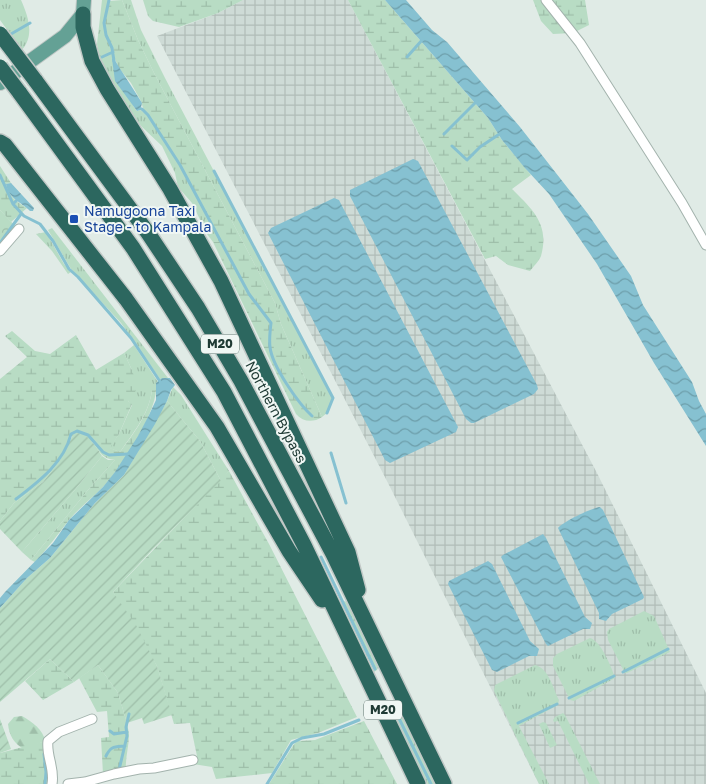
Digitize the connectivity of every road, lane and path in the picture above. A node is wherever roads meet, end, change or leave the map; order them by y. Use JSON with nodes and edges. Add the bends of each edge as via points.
{"nodes":[{"id":1,"x":546,"y":0,"type":"edge"},
{"id":2,"x":84,"y":7,"type":"edge"},
{"id":3,"x":0,"y":34,"type":"edge"},
{"id":4,"x":0,"y":67,"type":"edge"},
{"id":5,"x":0,"y":83,"type":"edge"},
{"id":6,"x":0,"y":142,"type":"edge"},
{"id":7,"x":19,"y":229,"type":"dead end"},
{"id":8,"x":706,"y":245,"type":"edge"},
{"id":9,"x":0,"y":251,"type":"edge"},
{"id":10,"x":370,"y":630,"type":"junction"},
{"id":11,"x":347,"y":636,"type":"junction"},
{"id":12,"x":92,"y":719,"type":"dead end"},
{"id":13,"x":193,"y":760,"type":"dead end"},
{"id":14,"x":52,"y":783,"type":"edge"},
{"id":15,"x":67,"y":784,"type":"edge"},
{"id":16,"x":418,"y":784,"type":"edge"},
{"id":17,"x":444,"y":784,"type":"edge"}],
"edges":[{"from":1,"to":8,"type":"street","via":[[580,43]]},
{"from":2,"to":5,"type":"main road","via":[[66,36]]},
{"from":2,"to":10,"type":"highway","via":[[83,27],[92,61],[221,280],[348,552]]},
{"from":3,"to":10,"type":"highway","name":"Northern Bypass","number":"M20","bridge":true,"via":[[148,233],[198,308],[242,381]]},
{"from":4,"to":11,"type":"highway","number":"M20","bridge":true,"via":[[133,248],[224,392],[278,493]]},
{"from":6,"to":11,"type":"highway","via":[[126,299],[217,427],[289,551]]},
{"from":7,"to":9,"type":"street"},
{"from":10,"to":17,"type":"highway","name":"Northern Bypass"},
{"from":11,"to":16,"type":"highway","number":"M20"},
{"from":12,"to":14,"type":"street","via":[[59,732],[48,742]]},
{"from":13,"to":15,"type":"street"},
{"from":14,"to":15,"type":"street"}]}
